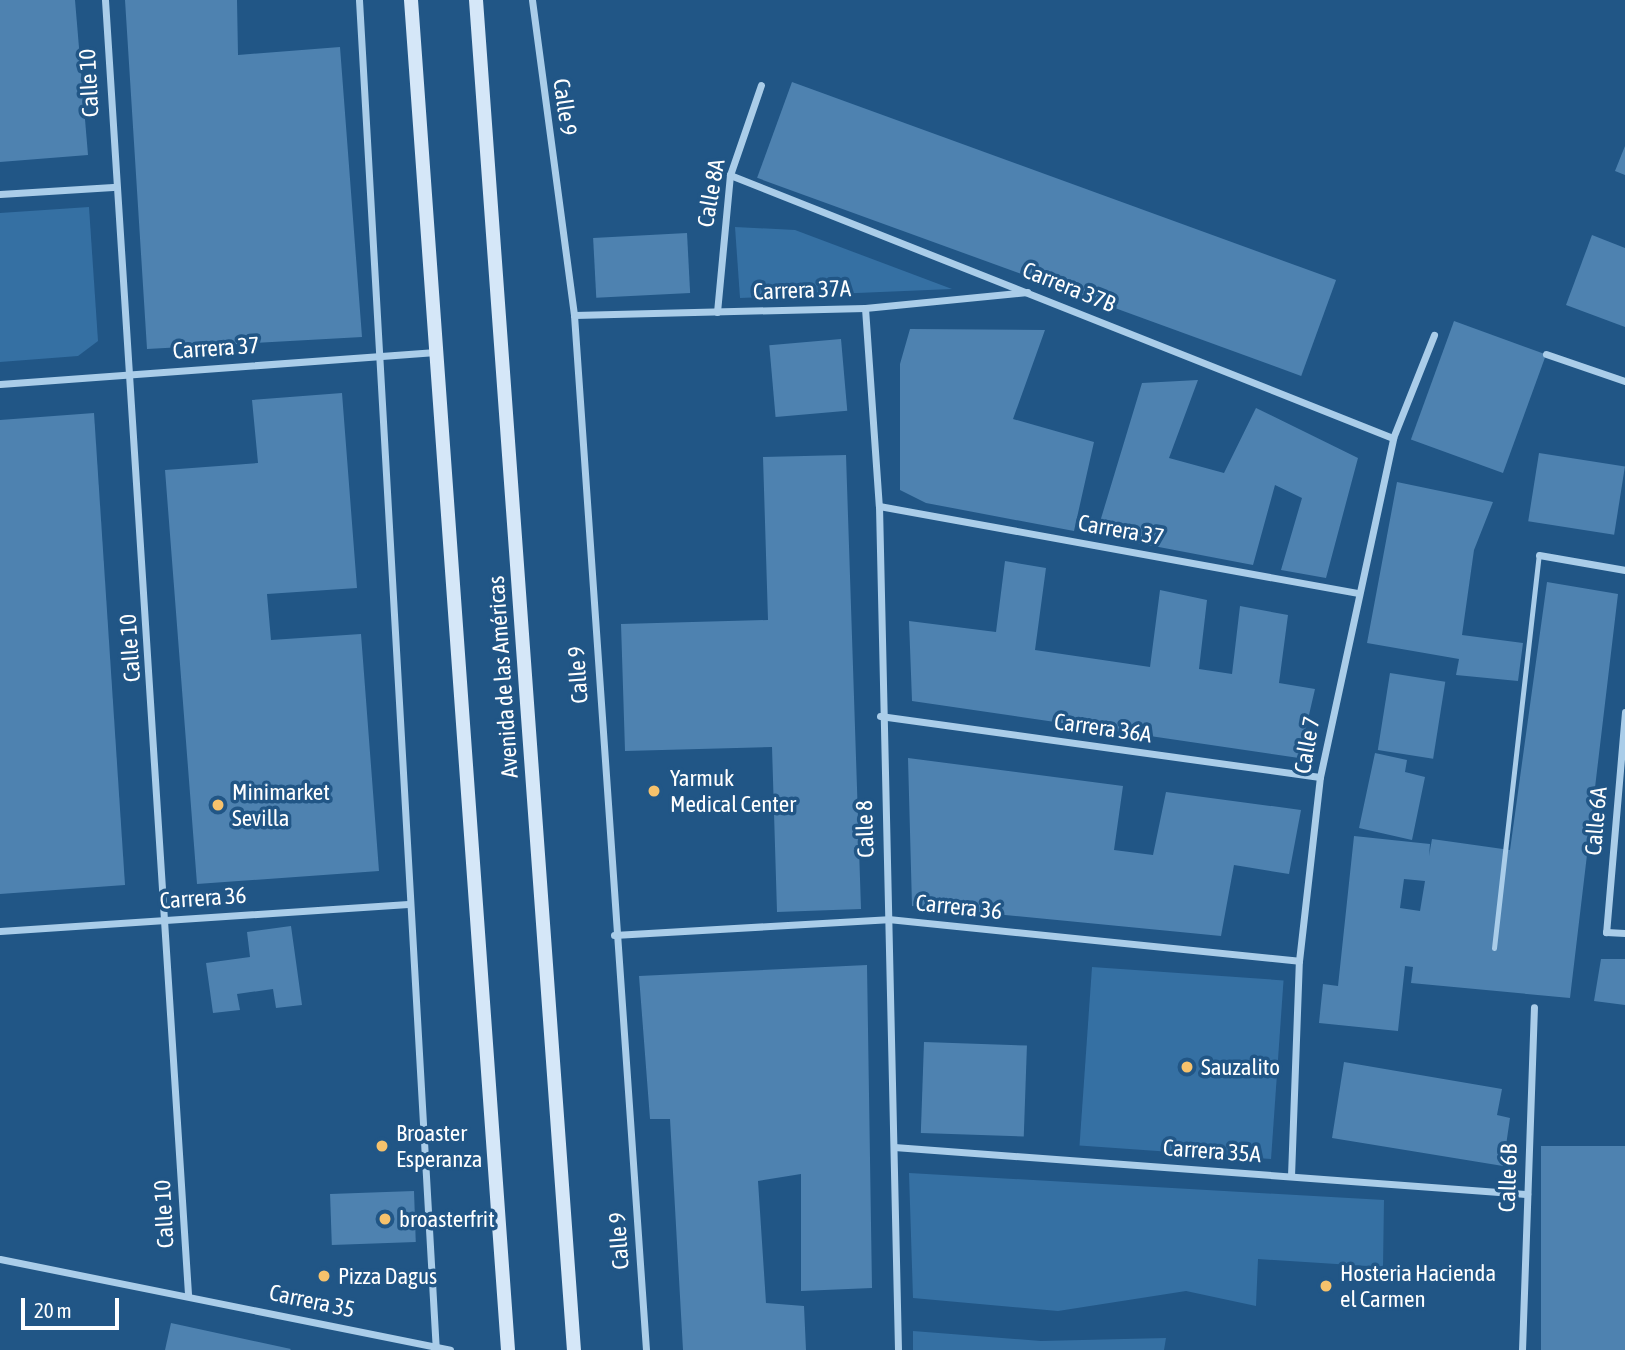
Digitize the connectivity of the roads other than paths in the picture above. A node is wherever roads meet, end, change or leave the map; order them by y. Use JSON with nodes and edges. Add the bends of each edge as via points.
{"nodes":[{"id":1,"x":105,"y":0,"type":"edge"},
{"id":2,"x":359,"y":0,"type":"edge"},
{"id":3,"x":411,"y":0,"type":"edge"},
{"id":4,"x":477,"y":0,"type":"edge"},
{"id":5,"x":532,"y":0,"type":"edge"},
{"id":6,"x":761,"y":85,"type":"dead end"},
{"id":7,"x":730,"y":175,"type":"junction"},
{"id":8,"x":113,"y":187,"type":"junction"},
{"id":9,"x":0,"y":194,"type":"edge"},
{"id":10,"x":1031,"y":292,"type":"junction"},
{"id":11,"x":866,"y":308,"type":"junction"},
{"id":12,"x":717,"y":312,"type":"junction"},
{"id":13,"x":573,"y":314,"type":"junction"},
{"id":14,"x":1434,"y":335,"type":"dead end"},
{"id":15,"x":436,"y":352,"type":"junction"},
{"id":16,"x":1546,"y":354,"type":"dead end"},
{"id":17,"x":377,"y":356,"type":"junction"},
{"id":18,"x":132,"y":373,"type":"junction"},
{"id":19,"x":1625,"y":381,"type":"edge"},
{"id":20,"x":0,"y":384,"type":"edge"},
{"id":21,"x":1393,"y":438,"type":"junction"},
{"id":22,"x":878,"y":506,"type":"junction"},
{"id":23,"x":1539,"y":555,"type":"joint"},
{"id":24,"x":1625,"y":570,"type":"edge"},
{"id":25,"x":1356,"y":593,"type":"junction"},
{"id":26,"x":1625,"y":712,"type":"edge"},
{"id":27,"x":880,"y":716,"type":"junction"},
{"id":28,"x":1320,"y":777,"type":"junction"},
{"id":29,"x":408,"y":904,"type":"junction"},
{"id":30,"x":888,"y":919,"type":"junction"},
{"id":31,"x":168,"y":920,"type":"junction"},
{"id":32,"x":0,"y":931,"type":"edge"},
{"id":33,"x":1625,"y":933,"type":"edge"},
{"id":34,"x":614,"y":935,"type":"junction"},
{"id":35,"x":1494,"y":948,"type":"dead end"},
{"id":36,"x":1299,"y":961,"type":"junction"},
{"id":37,"x":1534,"y":1007,"type":"dead end"},
{"id":38,"x":894,"y":1147,"type":"junction"},
{"id":39,"x":1292,"y":1176,"type":"junction"},
{"id":40,"x":1527,"y":1194,"type":"junction"},
{"id":41,"x":0,"y":1259,"type":"edge"},
{"id":42,"x":188,"y":1295,"type":"junction"},
{"id":43,"x":436,"y":1349,"type":"edge"},
{"id":44,"x":450,"y":1350,"type":"edge"},
{"id":45,"x":508,"y":1350,"type":"edge"},
{"id":46,"x":574,"y":1350,"type":"edge"},
{"id":47,"x":646,"y":1350,"type":"edge"},
{"id":48,"x":898,"y":1350,"type":"edge"},
{"id":49,"x":1522,"y":1350,"type":"edge"}],
"edges":[{"from":1,"to":8,"type":"street","name":"Calle 10"},
{"from":2,"to":17,"type":"street"},
{"from":3,"to":15,"type":"main road","name":"Avenida de las Américas"},
{"from":4,"to":46,"type":"main road","name":"Avenida de las Américas"},
{"from":5,"to":13,"type":"street","name":"Calle 9"},
{"from":6,"to":7,"type":"street","name":"Calle 8A"},
{"from":7,"to":10,"type":"street","name":"Carrera 37B"},
{"from":7,"to":12,"type":"street","name":"Calle 8A"},
{"from":8,"to":9,"type":"street"},
{"from":8,"to":18,"type":"street","name":"Calle 10"},
{"from":10,"to":11,"type":"street","name":"Carrera 37A"},
{"from":10,"to":21,"type":"street","name":"Carrera 37B"},
{"from":11,"to":12,"type":"street","name":"Carrera 37A"},
{"from":11,"to":22,"type":"street","name":"Calle 8"},
{"from":12,"to":13,"type":"street","name":"Carrera 37A"},
{"from":13,"to":34,"type":"street","name":"Calle 9"},
{"from":14,"to":21,"type":"street","name":"Calle 7"},
{"from":15,"to":17,"type":"street","name":"Carrera 37"},
{"from":15,"to":45,"type":"main road","name":"Avenida de las Américas"},
{"from":16,"to":19,"type":"street"},
{"from":17,"to":18,"type":"street","name":"Carrera 37"},
{"from":17,"to":29,"type":"street"},
{"from":18,"to":20,"type":"street","name":"Carrera 37"},
{"from":18,"to":31,"type":"street","name":"Calle 10"},
{"from":21,"to":25,"type":"street","name":"Calle 7"},
{"from":22,"to":25,"type":"street","name":"Carrera 37"},
{"from":22,"to":27,"type":"street","name":"Calle 8"},
{"from":23,"to":24,"type":"street"},
{"from":23,"to":35,"type":"lane"},
{"from":25,"to":28,"type":"street","name":"Calle 7"},
{"from":26,"to":33,"type":"street","name":"Calle 6A","via":[[1606,932]]},
{"from":27,"to":28,"type":"street","name":"Carrera 36A"},
{"from":27,"to":30,"type":"street","name":"Calle 8"},
{"from":28,"to":36,"type":"street","name":"Calle 7"},
{"from":29,"to":31,"type":"street","name":"Carrera 36"},
{"from":29,"to":43,"type":"street"},
{"from":30,"to":34,"type":"street","name":"Carrera 36"},
{"from":30,"to":36,"type":"street","name":"Carrera 36"},
{"from":30,"to":38,"type":"street","name":"Calle 8"},
{"from":31,"to":32,"type":"street","name":"Carrera 36"},
{"from":31,"to":42,"type":"street","name":"Calle 10"},
{"from":34,"to":47,"type":"street","name":"Calle 9"},
{"from":36,"to":39,"type":"street","name":"Calle 7"},
{"from":37,"to":40,"type":"street","name":"Calle 6B"},
{"from":38,"to":39,"type":"street","name":"Carrera 35A"},
{"from":38,"to":48,"type":"street","name":"Calle 8"},
{"from":39,"to":40,"type":"street","name":"Carrera 35A"},
{"from":40,"to":49,"type":"street","name":"Calle 6B"},
{"from":41,"to":42,"type":"street","name":"Carrera 35"},
{"from":42,"to":43,"type":"street","name":"Carrera 35"},
{"from":43,"to":44,"type":"street","name":"Carrera 35"}]}
